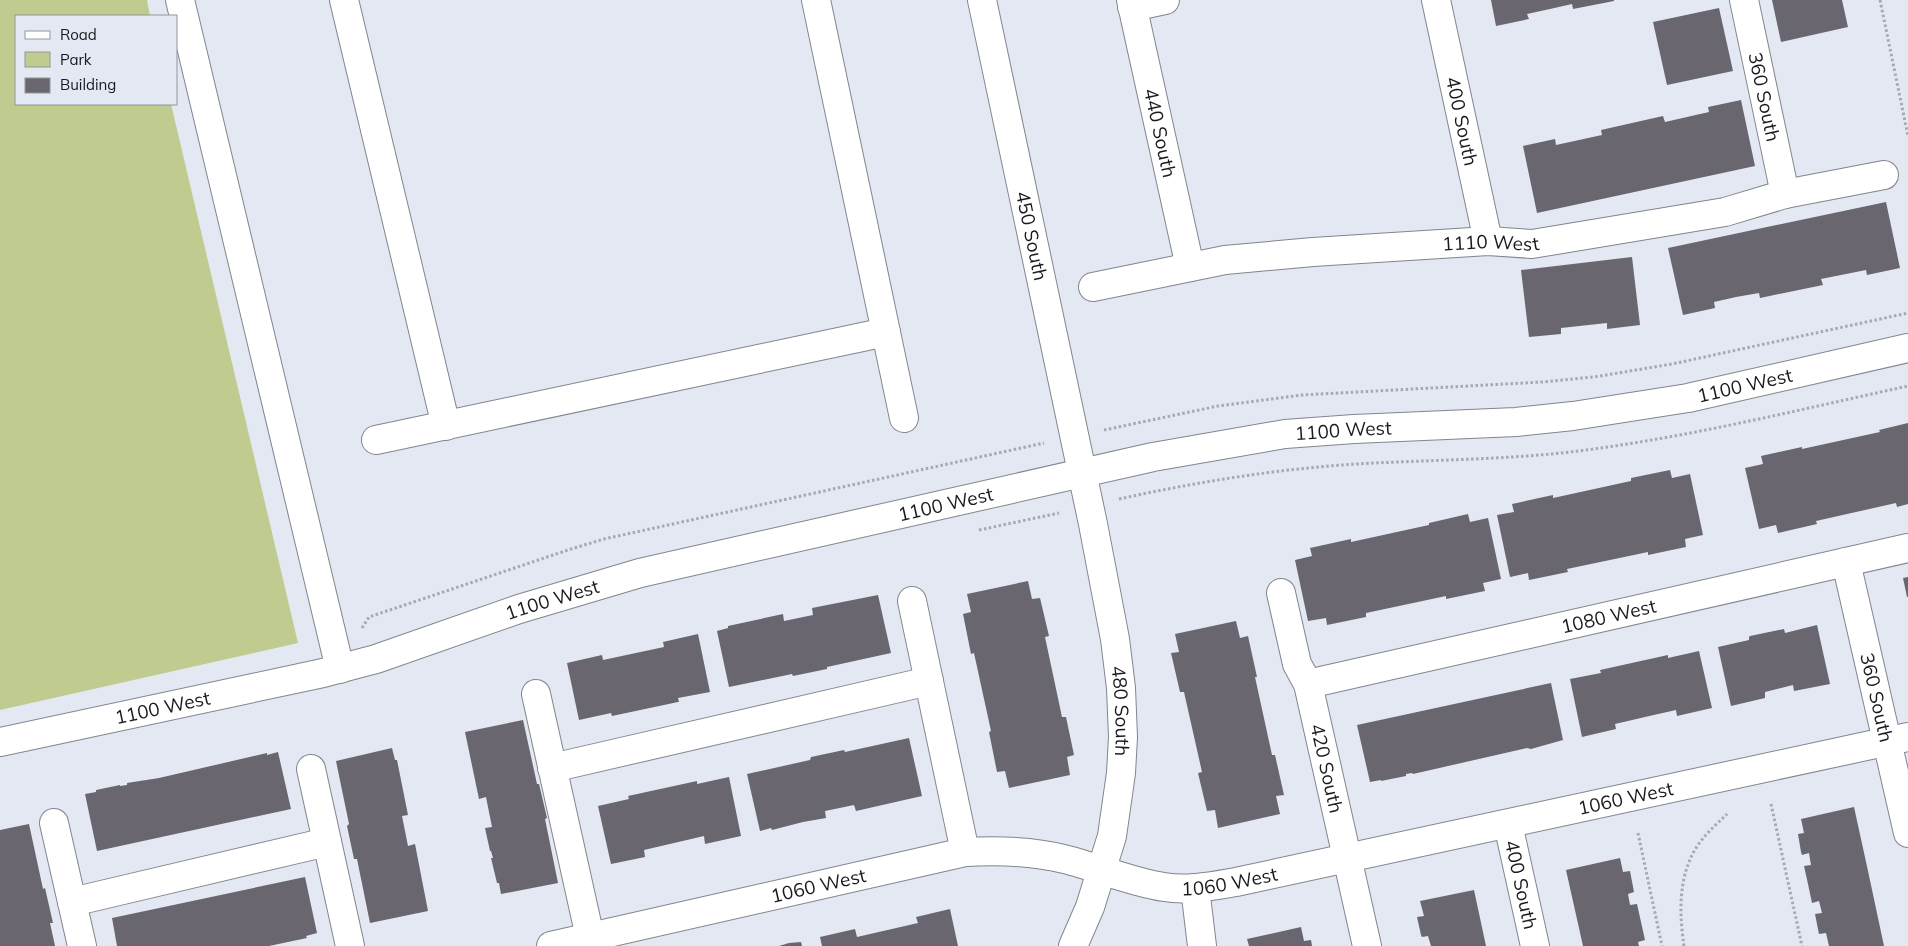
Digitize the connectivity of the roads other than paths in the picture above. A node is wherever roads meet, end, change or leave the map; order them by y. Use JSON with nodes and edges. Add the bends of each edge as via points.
{"nodes":[{"id":1,"x":180,"y":0,"type":"edge"},
{"id":2,"x":344,"y":0,"type":"edge"},
{"id":3,"x":816,"y":0,"type":"edge"},
{"id":4,"x":982,"y":0,"type":"edge"},
{"id":5,"x":1165,"y":0,"type":"edge"},
{"id":6,"x":1436,"y":0,"type":"edge"},
{"id":7,"x":1744,"y":0,"type":"edge"},
{"id":8,"x":1132,"y":4,"type":"edge"},
{"id":9,"x":1884,"y":175,"type":"dead end"},
{"id":10,"x":1784,"y":194,"type":"junction"},
{"id":11,"x":1488,"y":241,"type":"junction"},
{"id":12,"x":1190,"y":267,"type":"junction"},
{"id":13,"x":1093,"y":287,"type":"dead end"},
{"id":14,"x":886,"y":332,"type":"junction"},
{"id":15,"x":1908,"y":348,"type":"edge"},
{"id":16,"x":904,"y":418,"type":"dead end"},
{"id":17,"x":446,"y":426,"type":"junction"},
{"id":18,"x":376,"y":440,"type":"dead end"},
{"id":19,"x":1082,"y":473,"type":"junction"},
{"id":20,"x":1908,"y":548,"type":"edge"},
{"id":21,"x":1846,"y":562,"type":"junction"},
{"id":22,"x":1281,"y":593,"type":"dead end"},
{"id":23,"x":912,"y":601,"type":"dead end"},
{"id":24,"x":340,"y":669,"type":"junction"},
{"id":25,"x":929,"y":681,"type":"junction"},
{"id":26,"x":1308,"y":684,"type":"junction"},
{"id":27,"x":536,"y":694,"type":"dead end"},
{"id":28,"x":1897,"y":739,"type":"edge"},
{"id":29,"x":0,"y":742,"type":"edge"},
{"id":30,"x":552,"y":768,"type":"junction"},
{"id":31,"x":311,"y":769,"type":"dead end"},
{"id":32,"x":54,"y":823,"type":"dead end"},
{"id":33,"x":1508,"y":824,"type":"junction"},
{"id":34,"x":1908,"y":833,"type":"edge"},
{"id":35,"x":327,"y":842,"type":"junction"},
{"id":36,"x":965,"y":852,"type":"junction"},
{"id":37,"x":1347,"y":858,"type":"junction"},
{"id":38,"x":1102,"y":871,"type":"junction"},
{"id":39,"x":1195,"y":888,"type":"junction"},
{"id":40,"x":72,"y":902,"type":"junction"},
{"id":41,"x":591,"y":942,"type":"edge"},
{"id":42,"x":82,"y":946,"type":"edge"},
{"id":43,"x":350,"y":946,"type":"edge"},
{"id":44,"x":551,"y":946,"type":"edge"},
{"id":45,"x":1074,"y":946,"type":"edge"},
{"id":46,"x":1202,"y":946,"type":"edge"},
{"id":47,"x":1367,"y":946,"type":"edge"},
{"id":48,"x":1535,"y":946,"type":"edge"}],
"edges":[{"from":1,"to":24,"type":"street"},
{"from":2,"to":17,"type":"street"},
{"from":3,"to":14,"type":"street"},
{"from":4,"to":19,"type":"street","name":"450 South"},
{"from":5,"to":8,"type":"street"},
{"from":6,"to":11,"type":"street","name":"400 South"},
{"from":7,"to":10,"type":"street","name":"360 South"},
{"from":8,"to":12,"type":"street","name":"440 South"},
{"from":9,"to":10,"type":"street","name":"1110 West"},
{"from":10,"to":11,"type":"street","name":"1110 West","via":[[1725,212],[1532,244]]},
{"from":11,"to":12,"type":"street","name":"1110 West","via":[[1313,252],[1225,260]]},
{"from":12,"to":13,"type":"street","name":"1110 West"},
{"from":14,"to":16,"type":"street"},
{"from":14,"to":17,"type":"street"},
{"from":15,"to":19,"type":"street","name":"1100 West","via":[[1688,398],[1573,416],[1284,434],[1152,456]]},
{"from":17,"to":18,"type":"street"},
{"from":19,"to":24,"type":"street","name":"1100 West","via":[[640,573],[519,609],[424,644]]},
{"from":19,"to":38,"type":"street","name":"480 South","via":[[1121,688],[1121,773],[1112,836]]},
{"from":20,"to":21,"type":"street","name":"1080 West"},
{"from":21,"to":26,"type":"street","name":"1080 West"},
{"from":21,"to":28,"type":"street","name":"360 South"},
{"from":22,"to":26,"type":"street","name":"420 South","via":[[1297,664]]},
{"from":23,"to":25,"type":"street"},
{"from":24,"to":29,"type":"street","name":"1100 West"},
{"from":25,"to":30,"type":"street"},
{"from":25,"to":36,"type":"street"},
{"from":26,"to":37,"type":"street","name":"420 South"},
{"from":27,"to":30,"type":"street"},
{"from":28,"to":33,"type":"street","name":"1060 West"},
{"from":28,"to":34,"type":"street","name":"360 South"},
{"from":30,"to":41,"type":"street"},
{"from":31,"to":35,"type":"street"},
{"from":32,"to":40,"type":"street"},
{"from":33,"to":37,"type":"street","name":"1060 West"},
{"from":33,"to":48,"type":"street","name":"400 South"},
{"from":35,"to":40,"type":"street"},
{"from":35,"to":43,"type":"street"},
{"from":36,"to":38,"type":"street","name":"1060 West","via":[[1033,853]]},
{"from":36,"to":41,"type":"street","name":"1060 West"},
{"from":37,"to":39,"type":"street","name":"1060 West"},
{"from":37,"to":47,"type":"street","name":"420 South"},
{"from":38,"to":39,"type":"street","name":"1060 West","via":[[1164,888]]},
{"from":38,"to":45,"type":"street","name":"480 South"},
{"from":39,"to":46,"type":"street"},
{"from":40,"to":42,"type":"street"},
{"from":41,"to":44,"type":"street","name":"1060 West"}]}
